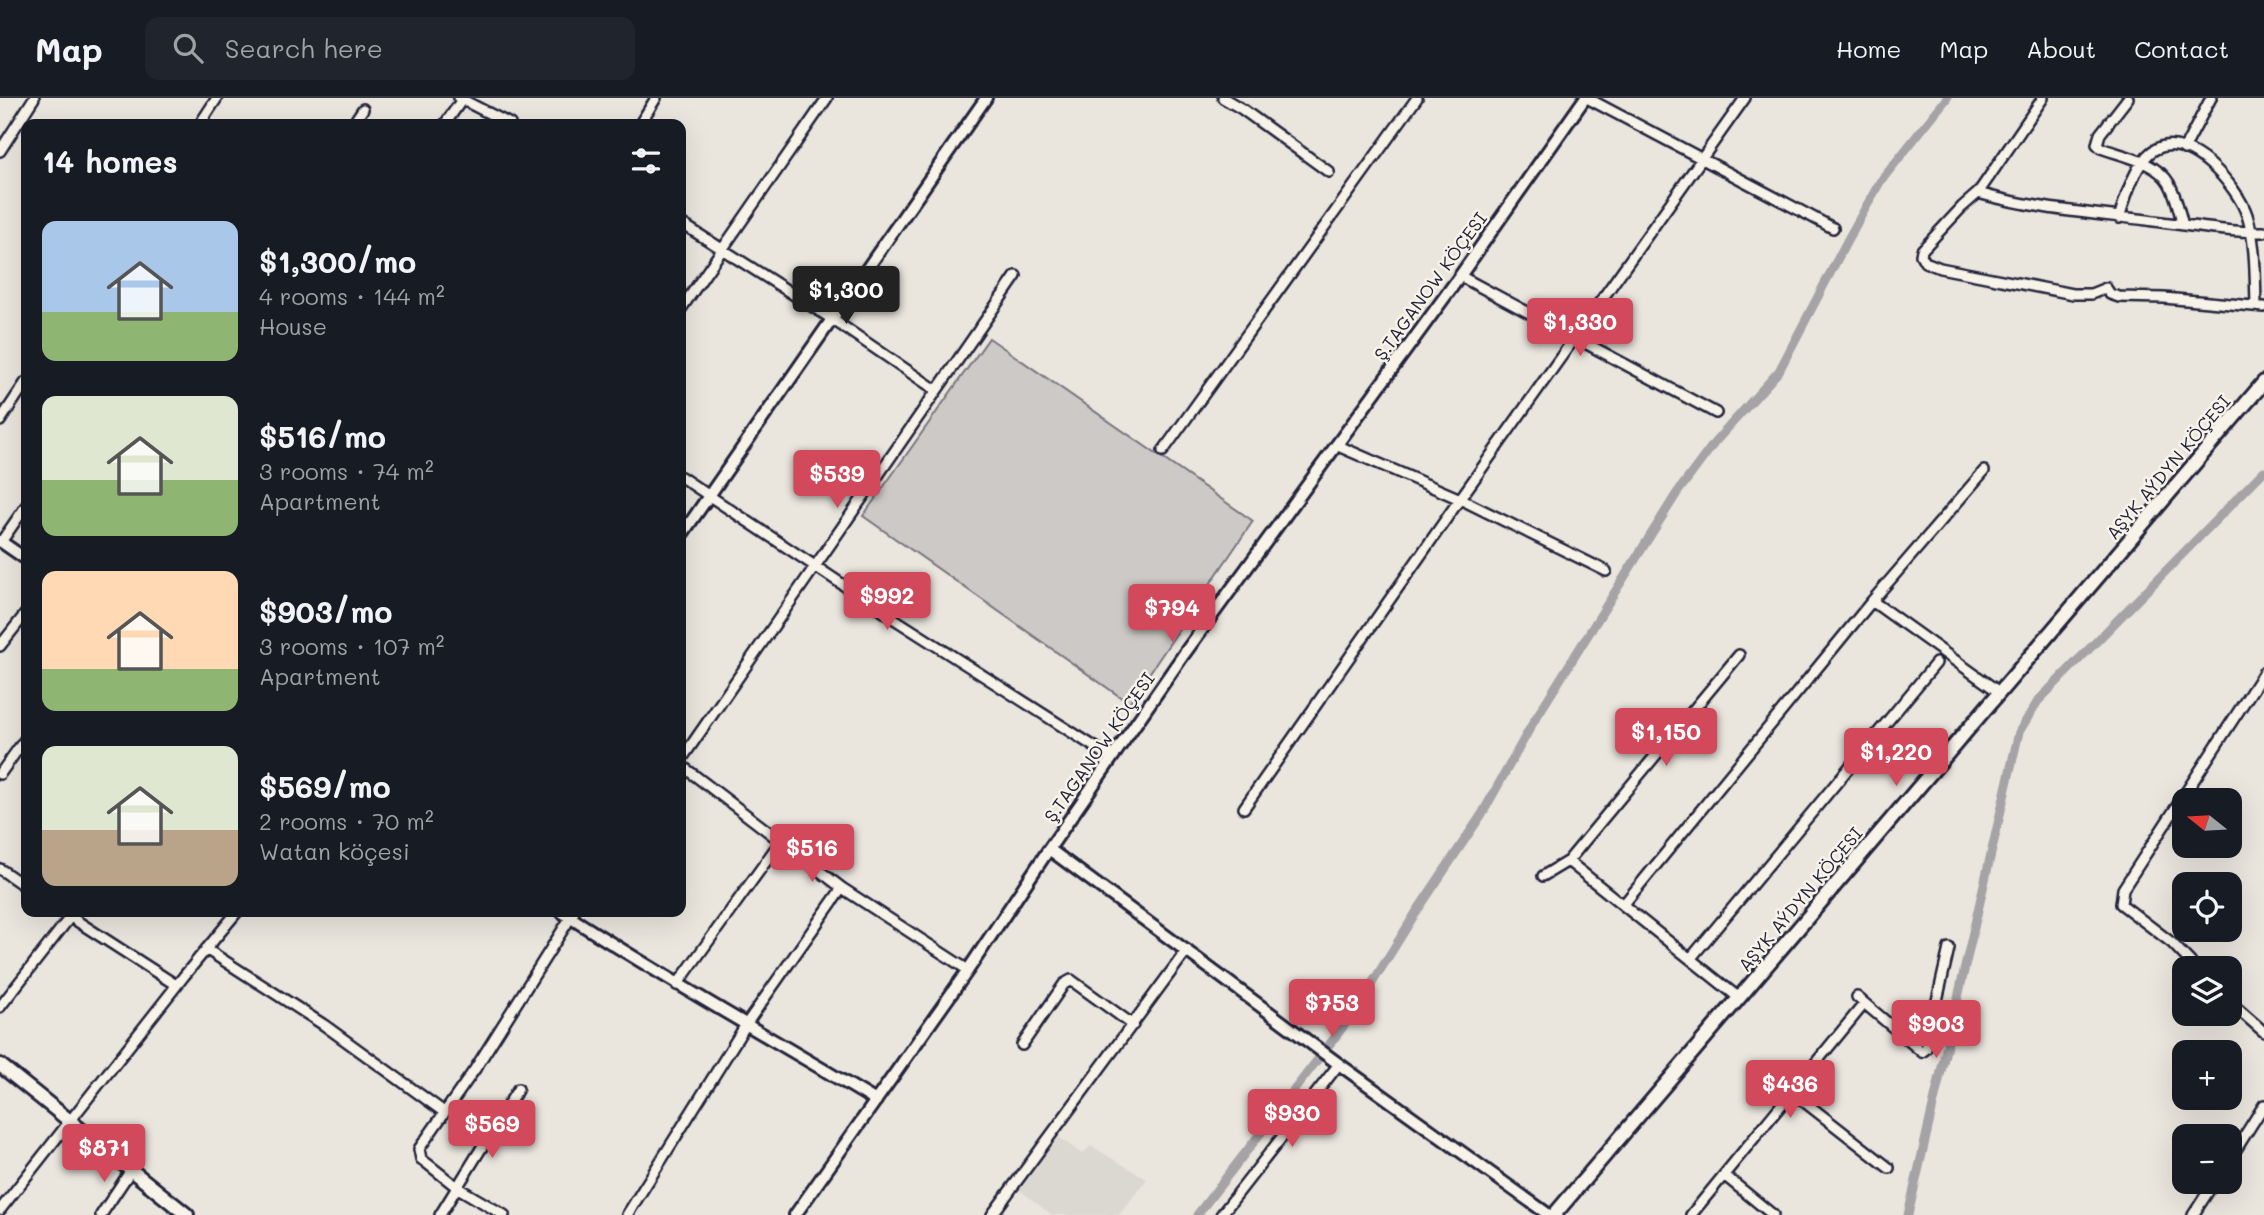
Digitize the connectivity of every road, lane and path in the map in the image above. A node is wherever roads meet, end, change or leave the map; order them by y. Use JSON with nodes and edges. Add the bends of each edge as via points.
{"nodes":[{"id":1,"x":34,"y":98,"type":"edge"},
{"id":2,"x":217,"y":98,"type":"edge"},
{"id":3,"x":656,"y":98,"type":"edge"},
{"id":4,"x":827,"y":98,"type":"edge"},
{"id":5,"x":986,"y":98,"type":"edge"},
{"id":6,"x":1223,"y":98,"type":"edge"},
{"id":7,"x":1417,"y":98,"type":"edge"},
{"id":8,"x":1586,"y":98,"type":"edge"},
{"id":9,"x":1745,"y":98,"type":"edge"},
{"id":10,"x":2043,"y":98,"type":"edge"},
{"id":11,"x":2128,"y":98,"type":"edge"},
{"id":12,"x":2211,"y":98,"type":"edge"},
{"id":13,"x":461,"y":99,"type":"edge"},
{"id":14,"x":363,"y":109,"type":"dead end"},
{"id":15,"x":203,"y":119,"type":"edge"},
{"id":16,"x":356,"y":119,"type":"edge"},
{"id":17,"x":448,"y":119,"type":"edge"},
{"id":18,"x":500,"y":119,"type":"edge"},
{"id":19,"x":643,"y":119,"type":"edge"},
{"id":20,"x":2184,"y":149,"type":"junction"},
{"id":21,"x":0,"y":151,"type":"edge"},
{"id":22,"x":1703,"y":160,"type":"junction"},
{"id":23,"x":2143,"y":163,"type":"junction"},
{"id":24,"x":1328,"y":172,"type":"dead end"},
{"id":25,"x":1978,"y":193,"type":"junction"},
{"id":26,"x":2119,"y":218,"type":"junction"},
{"id":27,"x":2183,"y":225,"type":"junction"},
{"id":28,"x":686,"y":226,"type":"edge"},
{"id":29,"x":1833,"y":228,"type":"dead end"},
{"id":30,"x":2251,"y":232,"type":"junction"},
{"id":31,"x":2264,"y":232,"type":"edge"},
{"id":32,"x":724,"y":249,"type":"junction"},
{"id":33,"x":1460,"y":275,"type":"junction"},
{"id":34,"x":1016,"y":276,"type":"dead end"},
{"id":35,"x":686,"y":302,"type":"edge"},
{"id":36,"x":2260,"y":306,"type":"edge"},
{"id":37,"x":832,"y":319,"type":"junction"},
{"id":38,"x":1576,"y":338,"type":"junction"},
{"id":39,"x":2264,"y":382,"type":"edge"},
{"id":40,"x":21,"y":390,"type":"edge"},
{"id":41,"x":936,"y":390,"type":"junction"},
{"id":42,"x":1716,"y":413,"type":"dead end"},
{"id":43,"x":0,"y":421,"type":"edge"},
{"id":44,"x":1336,"y":445,"type":"junction"},
{"id":45,"x":1163,"y":451,"type":"dead end"},
{"id":46,"x":1984,"y":471,"type":"dead end"},
{"id":47,"x":686,"y":480,"type":"edge"},
{"id":48,"x":709,"y":496,"type":"junction"},
{"id":49,"x":1460,"y":499,"type":"junction"},
{"id":50,"x":21,"y":513,"type":"edge"},
{"id":51,"x":686,"y":529,"type":"edge"},
{"id":52,"x":0,"y":541,"type":"edge"},
{"id":53,"x":21,"y":556,"type":"edge"},
{"id":54,"x":817,"y":566,"type":"junction"},
{"id":55,"x":1606,"y":571,"type":"dead end"},
{"id":56,"x":1872,"y":601,"type":"junction"},
{"id":57,"x":21,"y":619,"type":"edge"},
{"id":58,"x":0,"y":646,"type":"edge"},
{"id":59,"x":1739,"y":655,"type":"dead end"},
{"id":60,"x":1936,"y":663,"type":"dead end"},
{"id":61,"x":2264,"y":672,"type":"edge"},
{"id":62,"x":1999,"y":692,"type":"junction"},
{"id":63,"x":21,"y":745,"type":"edge"},
{"id":64,"x":686,"y":755,"type":"edge"},
{"id":65,"x":1112,"y":758,"type":"junction"},
{"id":66,"x":686,"y":766,"type":"edge"},
{"id":67,"x":0,"y":774,"type":"edge"},
{"id":68,"x":1244,"y":808,"type":"dead end"},
{"id":69,"x":780,"y":842,"type":"junction"},
{"id":70,"x":1048,"y":849,"type":"junction"},
{"id":71,"x":1568,"y":861,"type":"junction"},
{"id":72,"x":0,"y":869,"type":"edge"},
{"id":73,"x":1543,"y":876,"type":"dead end"},
{"id":74,"x":21,"y":884,"type":"edge"},
{"id":75,"x":842,"y":888,"type":"junction"},
{"id":76,"x":1624,"y":904,"type":"junction"},
{"id":77,"x":66,"y":917,"type":"edge"},
{"id":78,"x":75,"y":917,"type":"edge"},
{"id":79,"x":233,"y":917,"type":"edge"},
{"id":80,"x":567,"y":917,"type":"edge"},
{"id":81,"x":575,"y":917,"type":"edge"},
{"id":82,"x":1949,"y":948,"type":"dead end"},
{"id":83,"x":206,"y":949,"type":"junction"},
{"id":84,"x":1187,"y":950,"type":"junction"},
{"id":85,"x":2184,"y":956,"type":"edge"},
{"id":86,"x":1691,"y":958,"type":"junction"},
{"id":87,"x":968,"y":970,"type":"junction"},
{"id":88,"x":176,"y":985,"type":"junction"},
{"id":89,"x":677,"y":985,"type":"junction"},
{"id":90,"x":1739,"y":998,"type":"junction"},
{"id":91,"x":0,"y":1007,"type":"edge"},
{"id":92,"x":2242,"y":1013,"type":"edge"},
{"id":93,"x":747,"y":1023,"type":"junction"},
{"id":94,"x":1133,"y":1025,"type":"junction"},
{"id":95,"x":2264,"y":1032,"type":"edge"},
{"id":96,"x":1022,"y":1045,"type":"dead end"},
{"id":97,"x":1338,"y":1063,"type":"junction"},
{"id":98,"x":0,"y":1065,"type":"edge"},
{"id":99,"x":518,"y":1089,"type":"dead end"},
{"id":100,"x":1793,"y":1093,"type":"junction"},
{"id":101,"x":876,"y":1101,"type":"junction"},
{"id":102,"x":2264,"y":1105,"type":"edge"},
{"id":103,"x":444,"y":1112,"type":"junction"},
{"id":104,"x":70,"y":1121,"type":"junction"},
{"id":105,"x":2242,"y":1140,"type":"edge"},
{"id":106,"x":1889,"y":1168,"type":"dead end"},
{"id":107,"x":131,"y":1170,"type":"junction"},
{"id":108,"x":1724,"y":1175,"type":"junction"},
{"id":109,"x":458,"y":1188,"type":"junction"},
{"id":110,"x":2207,"y":1194,"type":"edge"},
{"id":111,"x":0,"y":1210,"type":"edge"},
{"id":112,"x":101,"y":1215,"type":"edge"},
{"id":113,"x":187,"y":1215,"type":"edge"},
{"id":114,"x":440,"y":1215,"type":"edge"},
{"id":115,"x":504,"y":1215,"type":"edge"},
{"id":116,"x":627,"y":1215,"type":"edge"},
{"id":117,"x":794,"y":1215,"type":"edge"},
{"id":118,"x":992,"y":1215,"type":"edge"},
{"id":119,"x":1221,"y":1215,"type":"edge"},
{"id":120,"x":1551,"y":1215,"type":"edge"},
{"id":121,"x":1691,"y":1215,"type":"edge"},
{"id":122,"x":1773,"y":1215,"type":"edge"},
{"id":123,"x":2193,"y":1215,"type":"edge"}],
"edges":[{"from":1,"to":21,"type":"street"},
{"from":2,"to":15,"type":"street"},
{"from":3,"to":19,"type":"street"},
{"from":4,"to":32,"type":"street"},
{"from":5,"to":37,"type":"street"},
{"from":6,"to":24,"type":"street"},
{"from":7,"to":45,"type":"street"},
{"from":8,"to":22,"type":"street"},
{"from":8,"to":33,"type":"street","name":"Ş.TAGANOW KÖÇESI"},
{"from":9,"to":22,"type":"street"},
{"from":10,"to":25,"type":"street"},
{"from":11,"to":23,"type":"street","via":[[2097,144]]},
{"from":12,"to":20,"type":"street"},
{"from":13,"to":17,"type":"street"},
{"from":13,"to":18,"type":"street"},
{"from":14,"to":16,"type":"street"},
{"from":20,"to":23,"type":"street","via":[[2155,149]]},
{"from":20,"to":30,"type":"street","via":[[2209,162],[2224,177],[2239,197]]},
{"from":22,"to":29,"type":"street"},
{"from":22,"to":38,"type":"street"},
{"from":23,"to":26,"type":"street"},
{"from":23,"to":27,"type":"street","via":[[2169,183]]},
{"from":25,"to":26,"type":"street","via":[[2008,202]]},
{"from":25,"to":36,"type":"street","via":[[1922,250],[1930,266],[2073,294],[2106,288],[2119,297]]},
{"from":26,"to":27,"type":"street"},
{"from":27,"to":30,"type":"street"},
{"from":28,"to":32,"type":"street"},
{"from":30,"to":31,"type":"street"},
{"from":30,"to":36,"type":"street"},
{"from":32,"to":35,"type":"street"},
{"from":32,"to":37,"type":"street"},
{"from":33,"to":38,"type":"street"},
{"from":33,"to":44,"type":"street","name":"Ş.TAGANOW KÖÇESI"},
{"from":34,"to":41,"type":"street"},
{"from":37,"to":41,"type":"street"},
{"from":37,"to":48,"type":"street"},
{"from":38,"to":42,"type":"street"},
{"from":38,"to":49,"type":"street"},
{"from":39,"to":62,"type":"main road","name":"AŞYK AÝDYN KÖÇESI"},
{"from":40,"to":43,"type":"street"},
{"from":41,"to":54,"type":"street"},
{"from":44,"to":49,"type":"street"},
{"from":44,"to":65,"type":"street","name":"Ş.TAGANOW KÖÇESI"},
{"from":46,"to":56,"type":"street"},
{"from":47,"to":48,"type":"street"},
{"from":48,"to":51,"type":"street"},
{"from":48,"to":54,"type":"street"},
{"from":49,"to":55,"type":"street"},
{"from":49,"to":68,"type":"street"},
{"from":50,"to":52,"type":"street"},
{"from":52,"to":53,"type":"street"},
{"from":54,"to":64,"type":"street"},
{"from":54,"to":65,"type":"street"},
{"from":56,"to":62,"type":"street"},
{"from":56,"to":76,"type":"street"},
{"from":57,"to":58,"type":"street"},
{"from":59,"to":71,"type":"street"},
{"from":60,"to":86,"type":"street"},
{"from":61,"to":85,"type":"street","via":[[2123,889],[2120,904]]},
{"from":62,"to":90,"type":"main road","name":"AŞYK AÝDYN KÖÇESI"},
{"from":63,"to":67,"type":"street"},
{"from":65,"to":70,"type":"street","name":"Ş.TAGANOW KÖÇESI"},
{"from":66,"to":69,"type":"street"},
{"from":69,"to":75,"type":"street"},
{"from":69,"to":89,"type":"street"},
{"from":70,"to":84,"type":"street"},
{"from":70,"to":87,"type":"street","name":"Ş.TAGANOW KÖÇESI"},
{"from":71,"to":73,"type":"street"},
{"from":71,"to":76,"type":"street"},
{"from":72,"to":74,"type":"street"},
{"from":75,"to":87,"type":"street"},
{"from":75,"to":93,"type":"street"},
{"from":76,"to":86,"type":"street"},
{"from":77,"to":91,"type":"street"},
{"from":78,"to":88,"type":"street"},
{"from":79,"to":83,"type":"street"},
{"from":80,"to":103,"type":"street"},
{"from":81,"to":89,"type":"street"},
{"from":82,"to":100,"type":"street","via":[[1926,1049],[1922,1052],[1860,1001]]},
{"from":83,"to":88,"type":"street"},
{"from":83,"to":103,"type":"street","via":[[324,1025]]},
{"from":84,"to":94,"type":"street"},
{"from":84,"to":97,"type":"street"},
{"from":86,"to":90,"type":"street"},
{"from":87,"to":101,"type":"street","name":"Ş.TAGANOW KÖÇESI"},
{"from":88,"to":104,"type":"street"},
{"from":89,"to":93,"type":"street"},
{"from":90,"to":120,"type":"main road","name":"AŞYK AÝDYN KÖÇESI"},
{"from":92,"to":95,"type":"street"},
{"from":93,"to":101,"type":"street"},
{"from":93,"to":116,"type":"street"},
{"from":94,"to":96,"type":"street","via":[[1071,980]]},
{"from":94,"to":118,"type":"street"},
{"from":97,"to":119,"type":"street"},
{"from":97,"to":120,"type":"street"},
{"from":98,"to":104,"type":"main road"},
{"from":99,"to":109,"type":"street"},
{"from":100,"to":106,"type":"street"},
{"from":100,"to":108,"type":"street"},
{"from":101,"to":117,"type":"street","name":"Ş.TAGANOW KÖÇESI"},
{"from":102,"to":105,"type":"street"},
{"from":103,"to":109,"type":"street","via":[[419,1154]]},
{"from":104,"to":107,"type":"main road"},
{"from":104,"to":111,"type":"street"},
{"from":107,"to":112,"type":"street"},
{"from":107,"to":113,"type":"main road"},
{"from":108,"to":121,"type":"street"},
{"from":108,"to":122,"type":"street"},
{"from":109,"to":114,"type":"street"},
{"from":109,"to":115,"type":"street"},
{"from":110,"to":123,"type":"street"}]}
